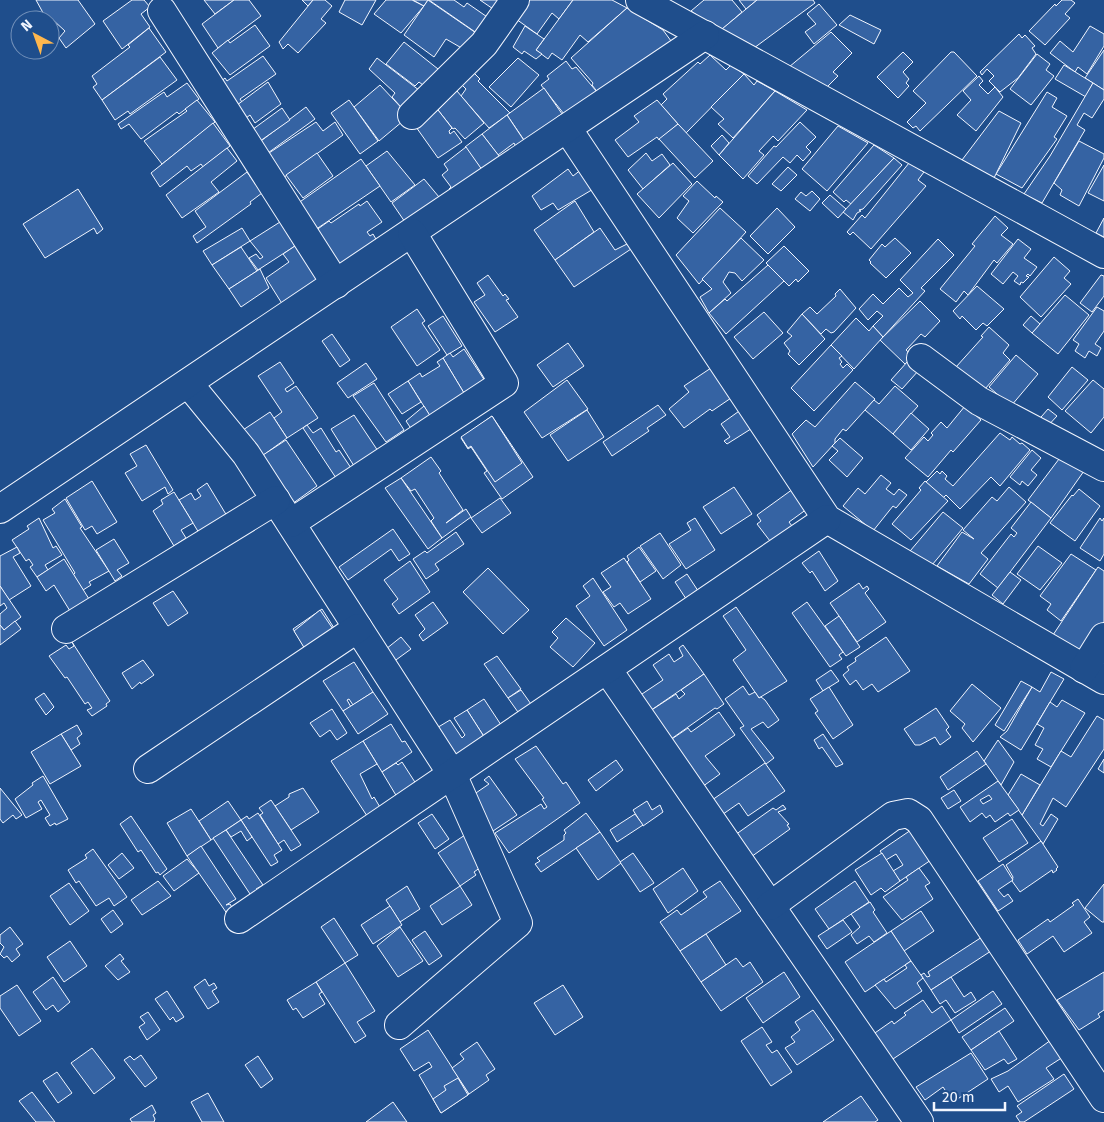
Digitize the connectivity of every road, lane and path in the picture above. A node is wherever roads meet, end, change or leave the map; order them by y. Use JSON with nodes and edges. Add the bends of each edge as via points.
{"nodes":[{"id":1,"x":515,"y":0,"type":"edge"},
{"id":2,"x":640,"y":0,"type":"edge"},
{"id":3,"x":162,"y":11,"type":"dead end"},
{"id":4,"x":705,"y":35,"type":"junction"},
{"id":5,"x":412,"y":115,"type":"dead end"},
{"id":6,"x":567,"y":128,"type":"junction"},
{"id":7,"x":412,"y":233,"type":"junction"},
{"id":8,"x":1104,"y":254,"type":"edge"},
{"id":9,"x":336,"y":284,"type":"junction"},
{"id":10,"x":921,"y":358,"type":"dead end"},
{"id":11,"x":188,"y":383,"type":"junction"},
{"id":12,"x":1104,"y":467,"type":"edge"},
{"id":13,"x":276,"y":500,"type":"junction"},
{"id":14,"x":0,"y":509,"type":"edge"},
{"id":15,"x":827,"y":519,"type":"junction"},
{"id":16,"x":291,"y":523,"type":"junction"},
{"id":17,"x":358,"y":628,"type":"junction"},
{"id":18,"x":66,"y":629,"type":"dead end"},
{"id":19,"x":1104,"y":638,"type":"edge"},
{"id":20,"x":607,"y":669,"type":"junction"},
{"id":21,"x":1094,"y":674,"type":"edge"},
{"id":22,"x":148,"y":769,"type":"dead end"},
{"id":23,"x":452,"y":774,"type":"junction"},
{"id":24,"x":770,"y":906,"type":"junction"},
{"id":25,"x":239,"y":919,"type":"dead end"},
{"id":26,"x":399,"y":1025,"type":"dead end"},
{"id":27,"x":1104,"y":1098,"type":"edge"},
{"id":28,"x":919,"y":1122,"type":"edge"}],
"edges":[{"from":1,"to":5,"type":"street","via":[[484,44]]},
{"from":2,"to":4,"type":"street"},
{"from":3,"to":9,"type":"street"},
{"from":4,"to":6,"type":"street"},
{"from":4,"to":8,"type":"street"},
{"from":6,"to":7,"type":"street"},
{"from":6,"to":15,"type":"street"},
{"from":7,"to":9,"type":"street"},
{"from":7,"to":16,"type":"street","via":[[504,383]]},
{"from":9,"to":11,"type":"street"},
{"from":10,"to":12,"type":"street","via":[[980,401]]},
{"from":11,"to":13,"type":"street","via":[[246,454]]},
{"from":11,"to":14,"type":"street"},
{"from":13,"to":16,"type":"street"},
{"from":13,"to":18,"type":"street"},
{"from":15,"to":20,"type":"street"},
{"from":15,"to":21,"type":"street"},
{"from":16,"to":17,"type":"street"},
{"from":17,"to":22,"type":"street"},
{"from":17,"to":23,"type":"street"},
{"from":19,"to":21,"type":"street"},
{"from":20,"to":23,"type":"street"},
{"from":20,"to":24,"type":"street"},
{"from":23,"to":25,"type":"street"},
{"from":23,"to":26,"type":"street","via":[[518,922]]},
{"from":24,"to":27,"type":"street","via":[[893,816],[908,813],[919,820]]},
{"from":24,"to":28,"type":"street"}]}
